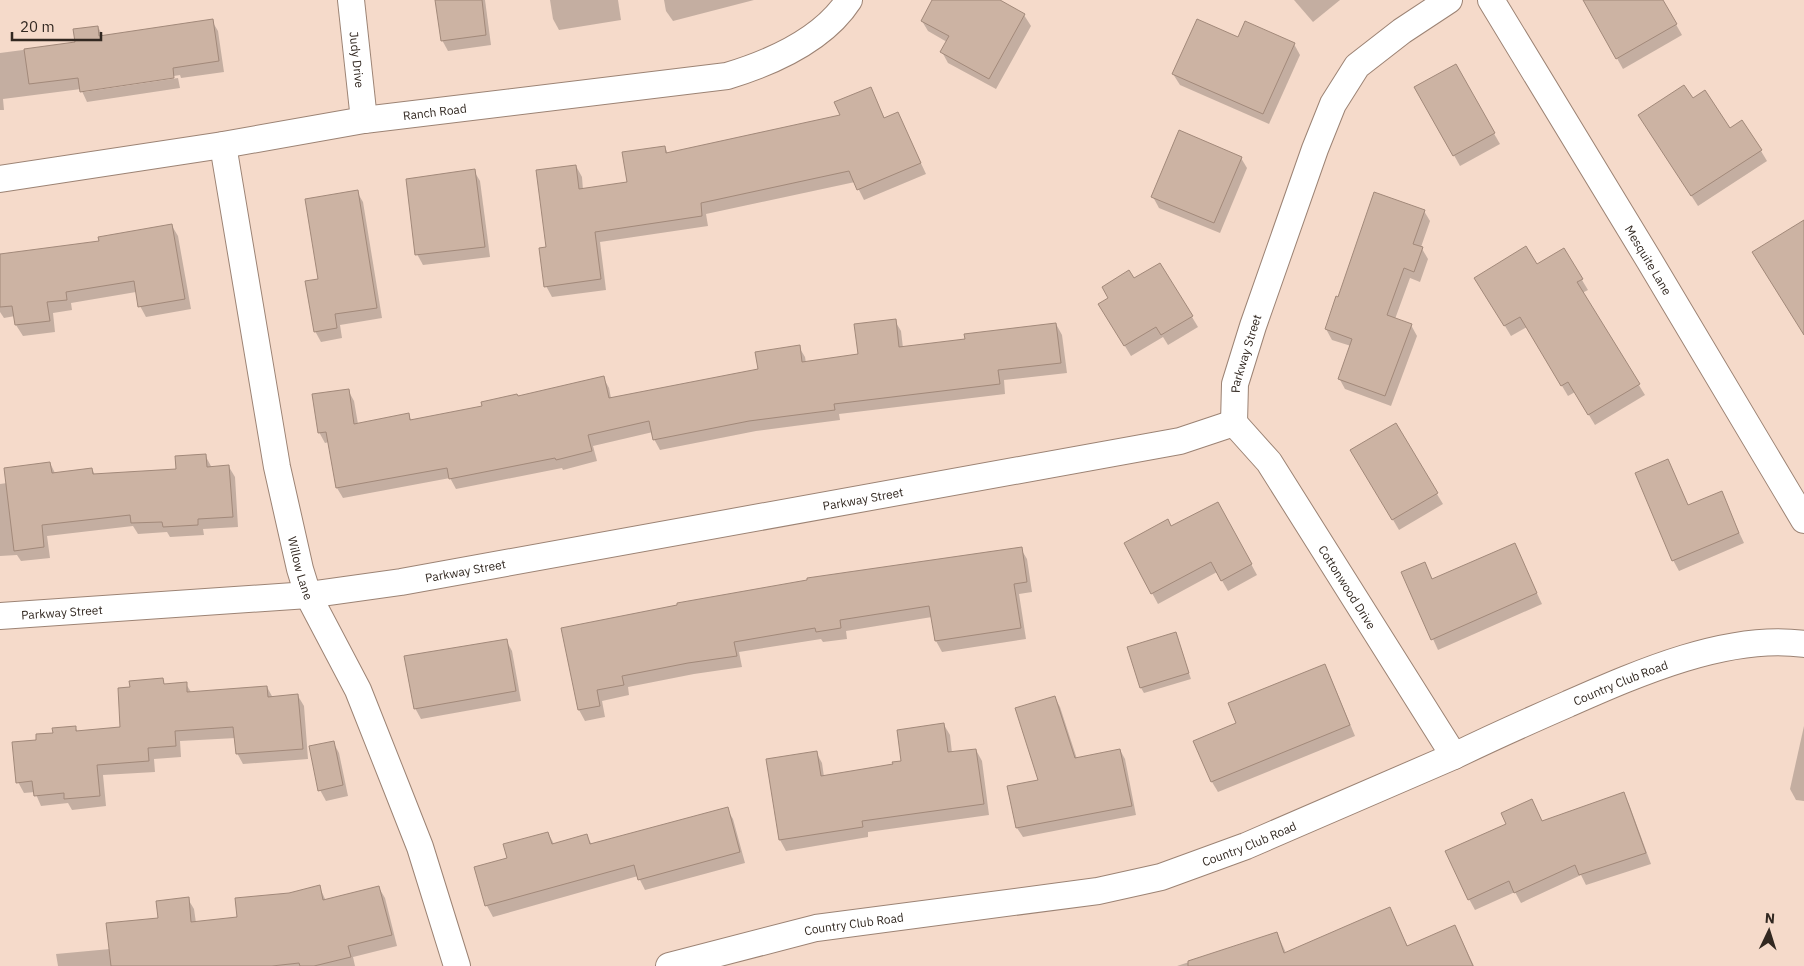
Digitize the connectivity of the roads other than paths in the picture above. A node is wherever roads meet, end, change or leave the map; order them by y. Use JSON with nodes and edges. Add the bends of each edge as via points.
{"nodes":[{"id":1,"x":351,"y":0,"type":"edge"},
{"id":2,"x":849,"y":0,"type":"edge"},
{"id":3,"x":1449,"y":0,"type":"edge"},
{"id":4,"x":1490,"y":0,"type":"edge"},
{"id":5,"x":364,"y":120,"type":"junction"},
{"id":6,"x":223,"y":145,"type":"junction"},
{"id":7,"x":0,"y":179,"type":"edge"},
{"id":8,"x":1234,"y":424,"type":"junction"},
{"id":9,"x":1804,"y":520,"type":"edge"},
{"id":10,"x":308,"y":595,"type":"junction"},
{"id":11,"x":0,"y":616,"type":"edge"},
{"id":12,"x":1804,"y":644,"type":"edge"},
{"id":13,"x":1454,"y":756,"type":"junction"},
{"id":14,"x":458,"y":966,"type":"edge"},
{"id":15,"x":669,"y":966,"type":"edge"}],
"edges":[{"from":1,"to":5,"type":"street","name":"Judy Drive"},
{"from":2,"to":5,"type":"street","name":"Ranch Road","via":[[828,23],[782,56],[726,76]]},
{"from":3,"to":8,"type":"street","name":"Parkway Street","via":[[1357,66],[1333,104],[1250,333],[1235,384]]},
{"from":4,"to":9,"type":"street","name":"Mesquite Lane"},
{"from":5,"to":6,"type":"street","name":"Ranch Road"},
{"from":6,"to":7,"type":"street","name":"Ranch Road"},
{"from":6,"to":10,"type":"street","name":"Willow Lane","via":[[277,467]]},
{"from":8,"to":10,"type":"street","name":"Parkway Street","via":[[1180,441],[401,582]]},
{"from":8,"to":13,"type":"street","name":"Cottonwood Drive","via":[[1269,462]]},
{"from":10,"to":11,"type":"street","name":"Parkway Street"},
{"from":10,"to":14,"type":"street","name":"Willow Lane","via":[[358,690],[420,847]]},
{"from":12,"to":13,"type":"street","name":"Country Club Road","via":[[1785,641],[1733,646],[1658,666]]},
{"from":13,"to":15,"type":"street","name":"Country Club Road","via":[[1255,842],[1160,877],[1082,894],[816,928]]}]}
